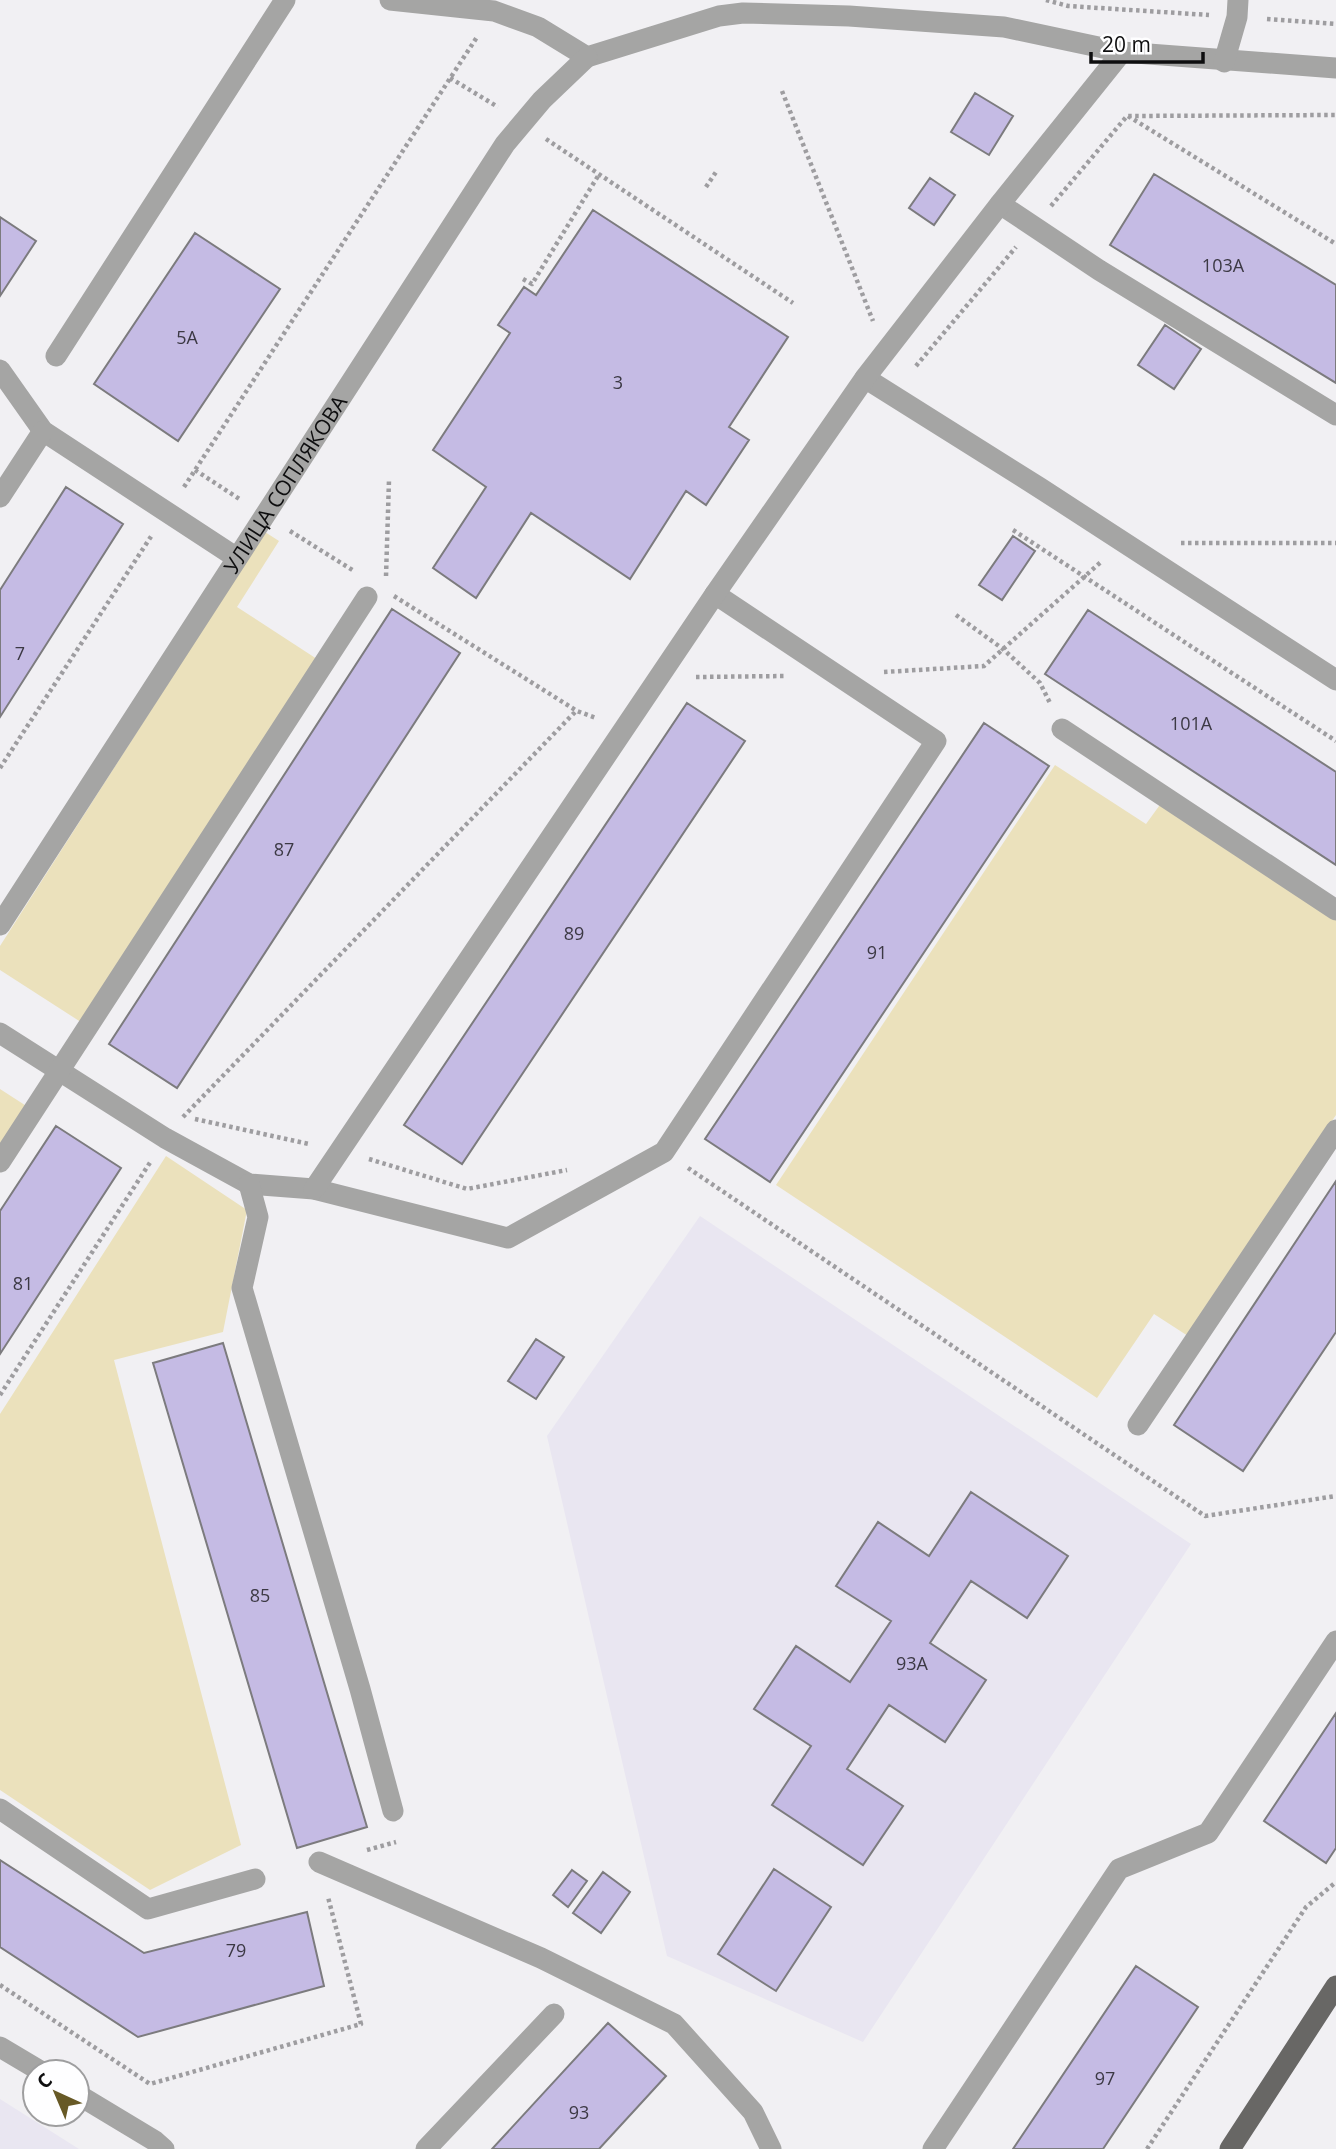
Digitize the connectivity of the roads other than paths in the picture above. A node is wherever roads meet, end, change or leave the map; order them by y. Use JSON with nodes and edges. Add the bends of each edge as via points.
{"nodes":[{"id":1,"x":285,"y":0,"type":"edge"},
{"id":2,"x":390,"y":0,"type":"edge"},
{"id":3,"x":719,"y":8,"type":"edge"},
{"id":4,"x":1237,"y":8,"type":"edge"},
{"id":5,"x":1122,"y":52,"type":"junction"},
{"id":6,"x":587,"y":57,"type":"junction"},
{"id":7,"x":1224,"y":62,"type":"junction"},
{"id":8,"x":1336,"y":68,"type":"edge"},
{"id":9,"x":1000,"y":204,"type":"junction"},
{"id":10,"x":56,"y":356,"type":"dead end"},
{"id":11,"x":0,"y":370,"type":"edge"},
{"id":12,"x":865,"y":379,"type":"junction"},
{"id":13,"x":1336,"y":415,"type":"edge"},
{"id":14,"x":43,"y":431,"type":"junction"},
{"id":15,"x":0,"y":497,"type":"edge"},
{"id":16,"x":237,"y":558,"type":"junction"},
{"id":17,"x":715,"y":594,"type":"junction"},
{"id":18,"x":367,"y":597,"type":"dead end"},
{"id":19,"x":1336,"y":680,"type":"edge"},
{"id":20,"x":1062,"y":729,"type":"road end"},
{"id":21,"x":1336,"y":910,"type":"edge"},
{"id":22,"x":0,"y":925,"type":"edge"},
{"id":23,"x":0,"y":1033,"type":"edge"},
{"id":24,"x":59,"y":1070,"type":"junction"},
{"id":25,"x":1336,"y":1130,"type":"edge"},
{"id":26,"x":0,"y":1162,"type":"edge"},
{"id":27,"x":249,"y":1184,"type":"junction"},
{"id":28,"x":314,"y":1189,"type":"junction"},
{"id":29,"x":1138,"y":1425,"type":"dead end"},
{"id":30,"x":1336,"y":1642,"type":"edge"},
{"id":31,"x":0,"y":1810,"type":"edge"},
{"id":32,"x":393,"y":1811,"type":"road end"},
{"id":33,"x":319,"y":1862,"type":"road end"},
{"id":34,"x":255,"y":1879,"type":"dead end"},
{"id":35,"x":1336,"y":1986,"type":"edge"},
{"id":36,"x":554,"y":2014,"type":"dead end"},
{"id":37,"x":0,"y":2047,"type":"edge"},
{"id":38,"x":21,"y":2060,"type":"edge"},
{"id":39,"x":91,"y":2102,"type":"edge"},
{"id":40,"x":164,"y":2149,"type":"edge"},
{"id":41,"x":426,"y":2149,"type":"edge"},
{"id":42,"x":771,"y":2149,"type":"edge"},
{"id":43,"x":933,"y":2149,"type":"edge"},
{"id":44,"x":1230,"y":2149,"type":"edge"}],
"edges":[{"from":1,"to":10,"type":"street"},
{"from":2,"to":6,"type":"street","via":[[494,11],[538,27]]},
{"from":3,"to":5,"type":"street","via":[[1004,27]]},
{"from":3,"to":6,"type":"street"},
{"from":4,"to":7,"type":"street"},
{"from":5,"to":7,"type":"street"},
{"from":5,"to":9,"type":"street"},
{"from":6,"to":16,"type":"street","name":"УЛИЦА СОПЛЯКОВА","via":[[505,144]]},
{"from":7,"to":8,"type":"street"},
{"from":9,"to":12,"type":"street"},
{"from":9,"to":13,"type":"street"},
{"from":11,"to":14,"type":"street"},
{"from":12,"to":17,"type":"street"},
{"from":12,"to":19,"type":"street"},
{"from":14,"to":15,"type":"street"},
{"from":14,"to":16,"type":"street"},
{"from":16,"to":22,"type":"street","name":"УЛИЦА СОПЛЯКОВА"},
{"from":17,"to":28,"type":"street"},
{"from":17,"to":28,"type":"street","via":[[936,741],[664,1152],[508,1238]]},
{"from":18,"to":24,"type":"street"},
{"from":20,"to":21,"type":"street"},
{"from":23,"to":24,"type":"street"},
{"from":24,"to":26,"type":"street"},
{"from":24,"to":27,"type":"street","via":[[165,1138]]},
{"from":25,"to":29,"type":"street"},
{"from":27,"to":28,"type":"street"},
{"from":27,"to":32,"type":"street","via":[[258,1217],[242,1288]]},
{"from":30,"to":43,"type":"street","via":[[1208,1833],[1119,1869]]},
{"from":31,"to":34,"type":"street","via":[[148,1909]]},
{"from":33,"to":42,"type":"street","via":[[541,1958],[674,2024],[753,2112]]},
{"from":35,"to":44,"type":"main road"},
{"from":36,"to":41,"type":"street"},
{"from":37,"to":38,"type":"street"},
{"from":39,"to":40,"type":"street"}]}
